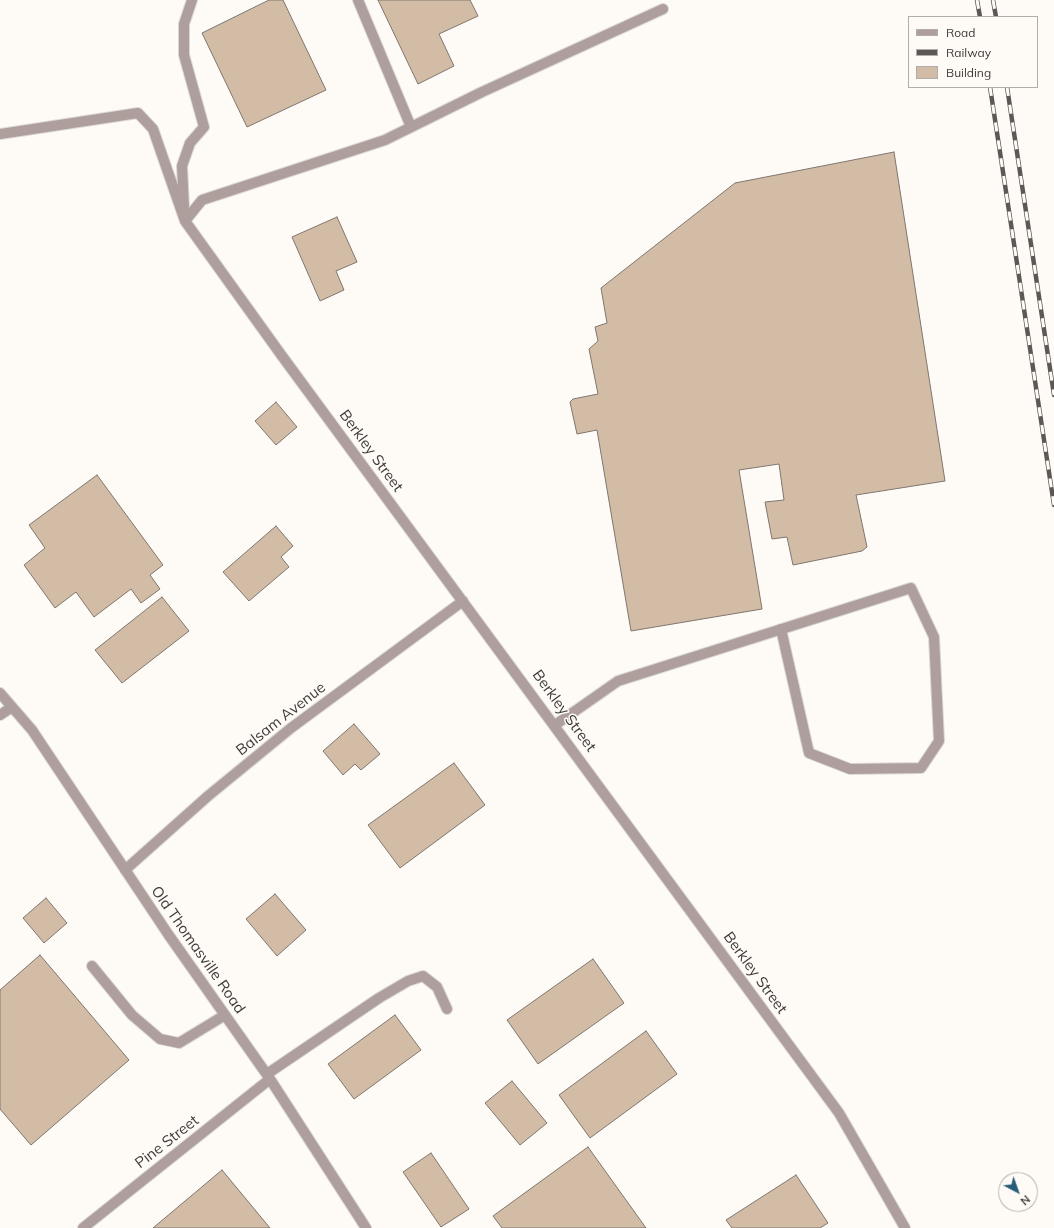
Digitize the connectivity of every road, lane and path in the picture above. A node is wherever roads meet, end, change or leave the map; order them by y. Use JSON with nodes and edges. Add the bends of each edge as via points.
{"nodes":[{"id":1,"x":192,"y":0,"type":"edge"},
{"id":2,"x":358,"y":0,"type":"edge"},
{"id":3,"x":663,"y":9,"type":"dead end"},
{"id":4,"x":411,"y":127,"type":"junction"},
{"id":5,"x":0,"y":134,"type":"edge"},
{"id":6,"x":185,"y":221,"type":"junction"},
{"id":7,"x":463,"y":601,"type":"junction"},
{"id":8,"x":781,"y":629,"type":"junction"},
{"id":9,"x":0,"y":693,"type":"edge"},
{"id":10,"x":12,"y":707,"type":"junction"},
{"id":11,"x":0,"y":715,"type":"edge"},
{"id":12,"x":556,"y":726,"type":"junction"},
{"id":13,"x":125,"y":870,"type":"junction"},
{"id":14,"x":92,"y":966,"type":"dead end"},
{"id":15,"x":447,"y":1009,"type":"dead end"},
{"id":16,"x":225,"y":1015,"type":"junction"},
{"id":17,"x":269,"y":1077,"type":"junction"},
{"id":18,"x":83,"y":1228,"type":"edge"},
{"id":19,"x":366,"y":1228,"type":"edge"},
{"id":20,"x":905,"y":1228,"type":"edge"}],
"edges":[{"from":1,"to":6,"type":"street","via":[[184,24],[184,56],[204,127],[190,143],[182,166]]},
{"from":2,"to":4,"type":"street"},
{"from":3,"to":4,"type":"street"},
{"from":4,"to":6,"type":"street","via":[[385,140],[202,200]]},
{"from":5,"to":6,"type":"street","name":"Berkley Street","via":[[138,113],[153,129]]},
{"from":6,"to":7,"type":"street","name":"Berkley Street"},
{"from":7,"to":12,"type":"street","name":"Berkley Street"},
{"from":7,"to":13,"type":"street","name":"Balsam Avenue","via":[[291,728],[208,796]]},
{"from":8,"to":8,"type":"street","via":[[911,588],[934,637],[939,741],[921,768],[850,769],[809,753]]},
{"from":8,"to":12,"type":"street","via":[[618,681]]},
{"from":9,"to":10,"type":"street","name":"Old Thomasville Road"},
{"from":10,"to":11,"type":"street"},
{"from":10,"to":13,"type":"street","name":"Old Thomasville Road","via":[[32,730]]},
{"from":12,"to":20,"type":"street","name":"Berkley Street","via":[[839,1113]]},
{"from":13,"to":16,"type":"street","name":"Old Thomasville Road"},
{"from":14,"to":16,"type":"street","via":[[132,1015],[160,1039],[179,1043]]},
{"from":15,"to":17,"type":"street","name":"Pine Street","via":[[437,987],[423,976],[408,981],[379,998]]},
{"from":16,"to":17,"type":"street","name":"Old Thomasville Road"},
{"from":17,"to":18,"type":"street","name":"Pine Street"},
{"from":17,"to":19,"type":"street","name":"Old Thomasville Road"}]}
